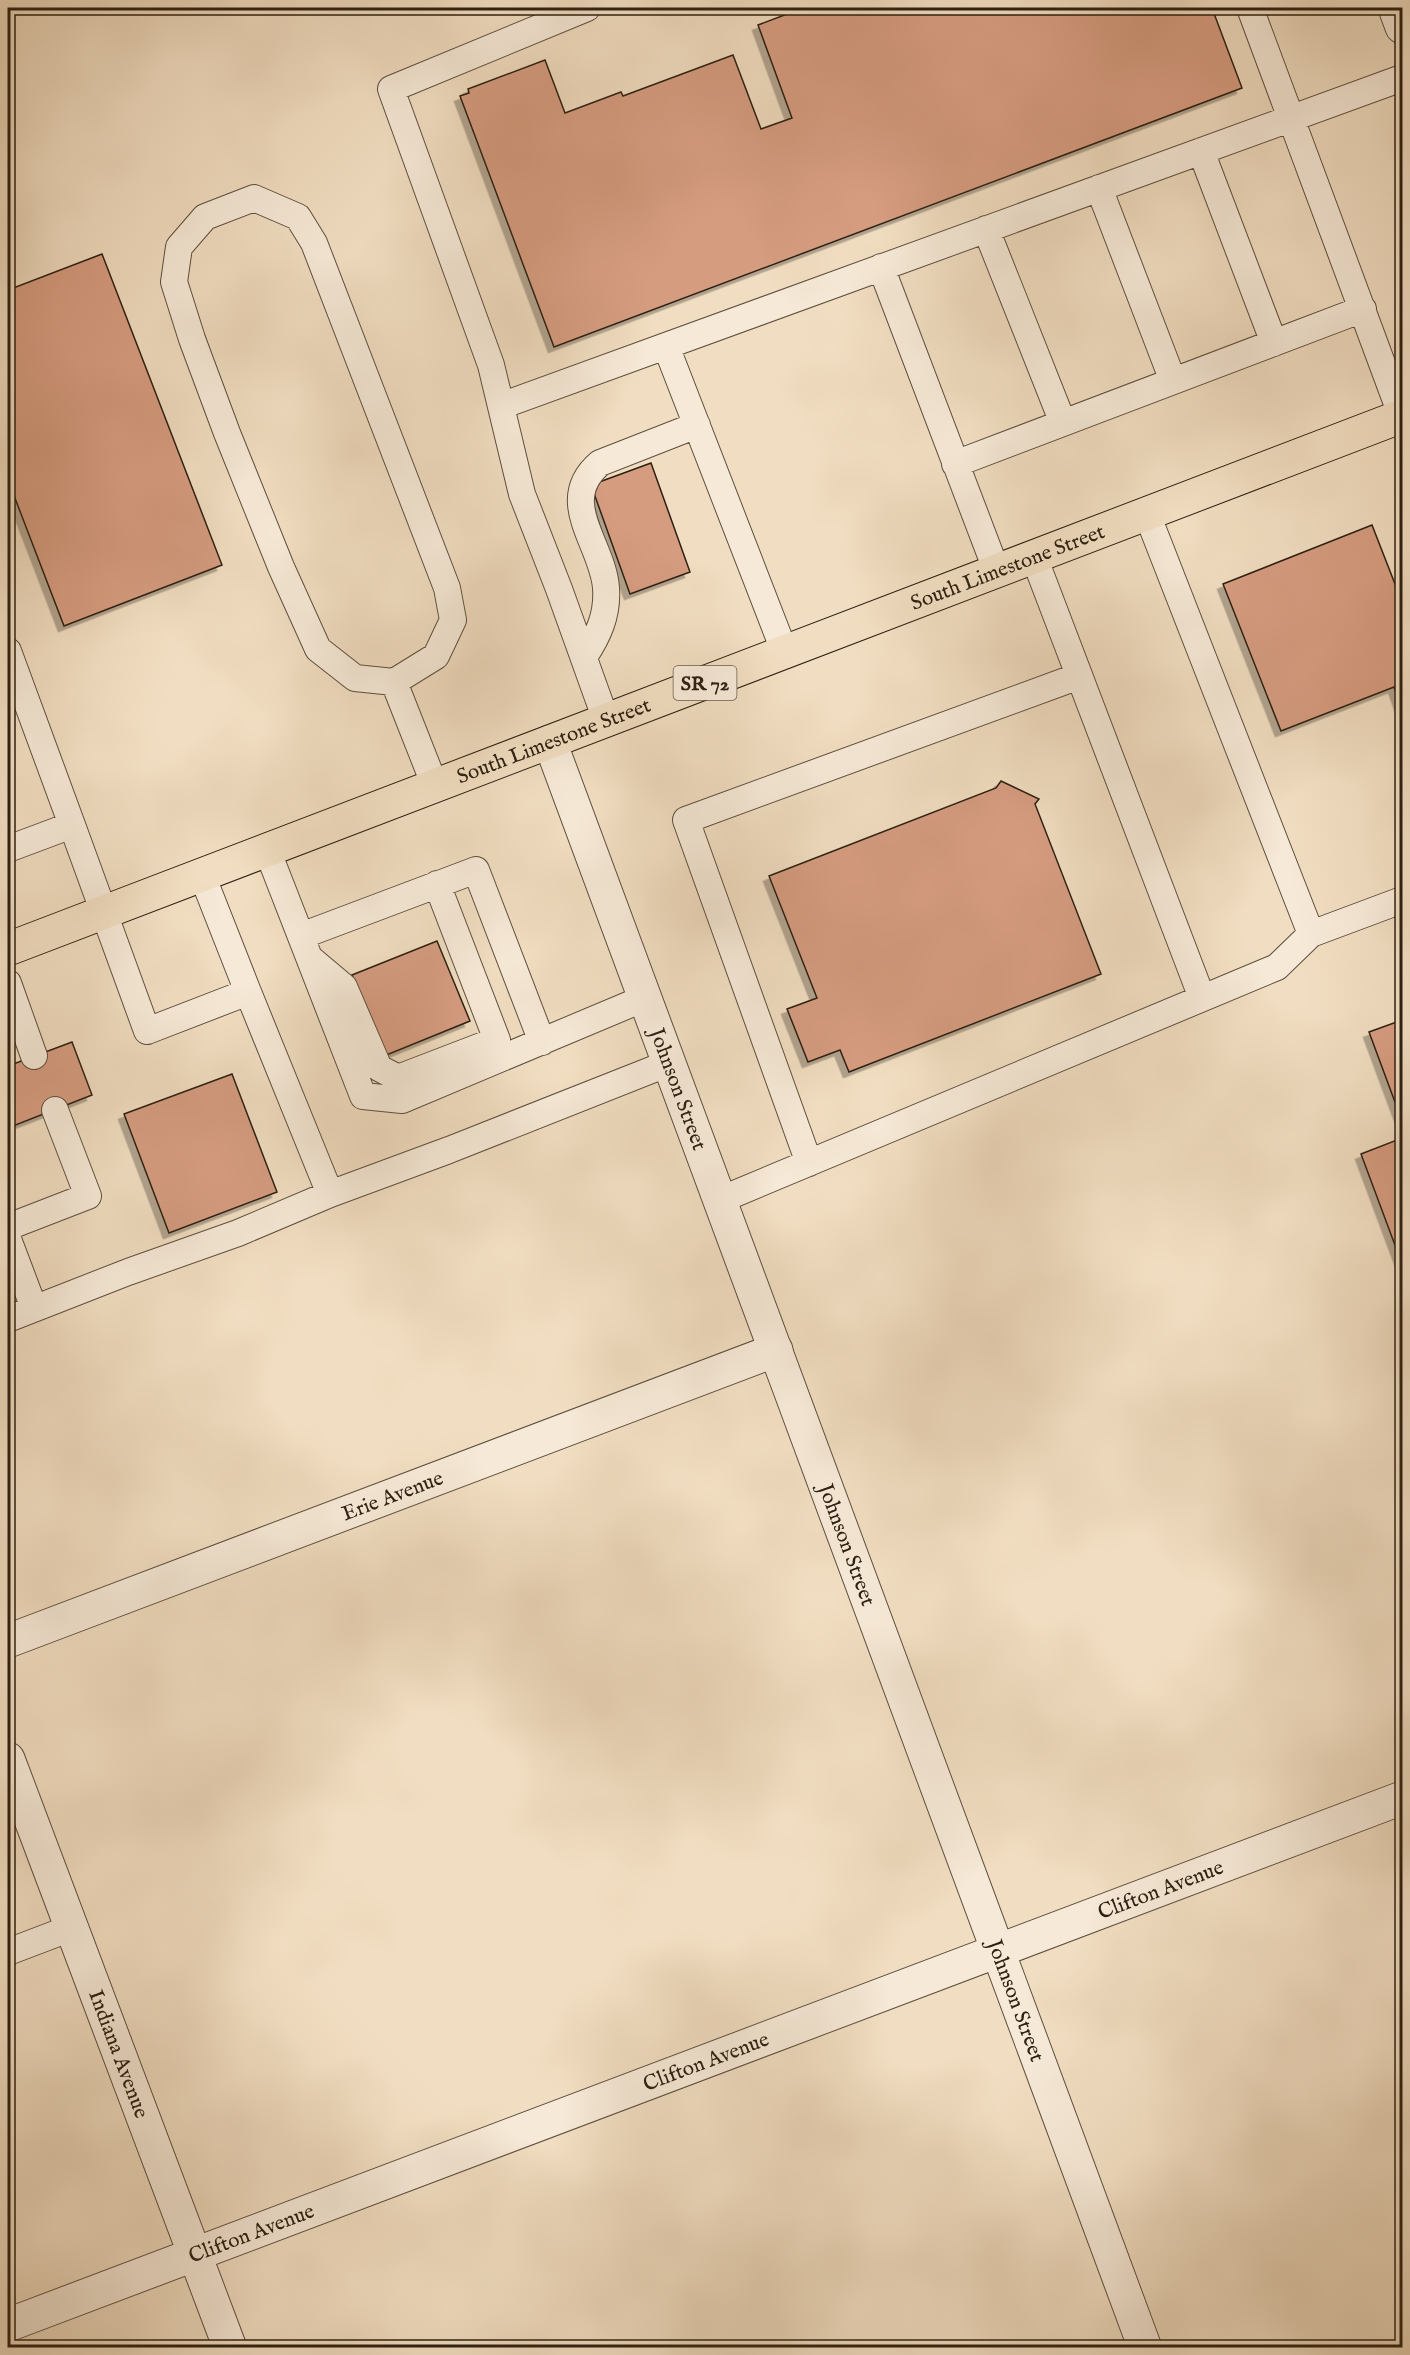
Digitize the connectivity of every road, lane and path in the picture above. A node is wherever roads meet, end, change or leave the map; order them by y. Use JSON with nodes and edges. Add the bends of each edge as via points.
{"nodes":[{"id":1,"x":587,"y":8,"type":"edge"},
{"id":2,"x":1250,"y":8,"type":"edge"},
{"id":3,"x":1402,"y":78,"type":"edge"},
{"id":4,"x":1291,"y":118,"type":"junction"},
{"id":5,"x":1200,"y":151,"type":"junction"},
{"id":6,"x":1099,"y":188,"type":"junction"},
{"id":7,"x":986,"y":229,"type":"junction"},
{"id":8,"x":881,"y":267,"type":"junction"},
{"id":9,"x":1363,"y":309,"type":"junction"},
{"id":10,"x":1274,"y":343,"type":"junction"},
{"id":11,"x":666,"y":346,"type":"junction"},
{"id":12,"x":1173,"y":381,"type":"junction"},
{"id":13,"x":501,"y":406,"type":"junction"},
{"id":14,"x":1402,"y":417,"type":"edge"},
{"id":15,"x":1062,"y":423,"type":"junction"},
{"id":16,"x":697,"y":425,"type":"junction"},
{"id":17,"x":956,"y":464,"type":"junction"},
{"id":18,"x":1147,"y":514,"type":"junction"},
{"id":19,"x":1034,"y":557,"type":"junction"},
{"id":20,"x":997,"y":572,"type":"junction"},
{"id":21,"x":8,"y":651,"type":"edge"},
{"id":22,"x":785,"y":653,"type":"junction"},
{"id":23,"x":584,"y":657,"type":"junction"},
{"id":24,"x":1078,"y":676,"type":"junction"},
{"id":25,"x":394,"y":682,"type":"junction"},
{"id":26,"x":606,"y":720,"type":"junction"},
{"id":27,"x":550,"y":742,"type":"junction"},
{"id":28,"x":435,"y":786,"type":"junction"},
{"id":29,"x":72,"y":825,"type":"junction"},
{"id":30,"x":8,"y":849,"type":"edge"},
{"id":31,"x":268,"y":852,"type":"junction"},
{"id":32,"x":202,"y":875,"type":"junction"},
{"id":33,"x":437,"y":884,"type":"junction"},
{"id":34,"x":1402,"y":900,"type":"edge"},
{"id":35,"x":103,"y":913,"type":"junction"},
{"id":36,"x":1311,"y":934,"type":"junction"},
{"id":37,"x":305,"y":947,"type":"junction"},
{"id":38,"x":8,"y":950,"type":"edge"},
{"id":39,"x":8,"y":982,"type":"edge"},
{"id":40,"x":248,"y":992,"type":"junction"},
{"id":41,"x":645,"y":998,"type":"junction"},
{"id":42,"x":1202,"y":998,"type":"junction"},
{"id":43,"x":542,"y":1042,"type":"junction"},
{"id":44,"x":34,"y":1056,"type":"dead end"},
{"id":45,"x":669,"y":1063,"type":"junction"},
{"id":46,"x":55,"y":1110,"type":"dead end"},
{"id":47,"x":809,"y":1163,"type":"junction"},
{"id":48,"x":330,"y":1194,"type":"junction"},
{"id":49,"x":720,"y":1200,"type":"junction"},
{"id":50,"x":8,"y":1227,"type":"edge"},
{"id":51,"x":8,"y":1239,"type":"edge"},
{"id":52,"x":34,"y":1308,"type":"junction"},
{"id":53,"x":8,"y":1319,"type":"edge"},
{"id":54,"x":776,"y":1350,"type":"junction"},
{"id":55,"x":8,"y":1641,"type":"edge"},
{"id":56,"x":8,"y":1759,"type":"edge"},
{"id":57,"x":1402,"y":1798,"type":"edge"},
{"id":58,"x":71,"y":1928,"type":"junction"},
{"id":59,"x":998,"y":1950,"type":"junction"},
{"id":60,"x":8,"y":1952,"type":"edge"},
{"id":61,"x":195,"y":2254,"type":"junction"},
{"id":62,"x":8,"y":2325,"type":"edge"},
{"id":63,"x":230,"y":2348,"type":"edge"},
{"id":64,"x":1145,"y":2348,"type":"edge"}],
"edges":[{"from":1,"to":13,"type":"lane","via":[[391,89],[491,365]]},
{"from":2,"to":4,"type":"lane"},
{"from":3,"to":4,"type":"lane"},
{"from":4,"to":5,"type":"lane"},
{"from":4,"to":9,"type":"lane"},
{"from":5,"to":6,"type":"lane"},
{"from":5,"to":10,"type":"lane"},
{"from":6,"to":7,"type":"lane"},
{"from":6,"to":12,"type":"lane"},
{"from":7,"to":8,"type":"lane"},
{"from":7,"to":15,"type":"lane"},
{"from":8,"to":11,"type":"lane"},
{"from":8,"to":17,"type":"lane"},
{"from":9,"to":10,"type":"lane"},
{"from":9,"to":14,"type":"lane"},
{"from":10,"to":12,"type":"lane"},
{"from":11,"to":13,"type":"lane"},
{"from":11,"to":16,"type":"lane"},
{"from":12,"to":15,"type":"lane"},
{"from":13,"to":23,"type":"lane","via":[[522,494]]},
{"from":14,"to":18,"type":"main road","name":"South Limestone Street","number":"SR 72"},
{"from":15,"to":17,"type":"lane"},
{"from":16,"to":22,"type":"lane"},
{"from":16,"to":23,"type":"lane","via":[[600,463],[582,486],[580,502],[585,525],[606,587],[603,627]]},
{"from":17,"to":20,"type":"lane"},
{"from":18,"to":19,"type":"main road","name":"South Limestone Street","number":"SR 72"},
{"from":18,"to":36,"type":"lane"},
{"from":19,"to":20,"type":"main road","name":"South Limestone Street","number":"SR 72"},
{"from":19,"to":24,"type":"lane"},
{"from":20,"to":22,"type":"main road","name":"South Limestone Street","number":"SR 72"},
{"from":21,"to":29,"type":"lane"},
{"from":22,"to":26,"type":"main road","name":"South Limestone Street","number":"SR 72"},
{"from":23,"to":26,"type":"lane"},
{"from":24,"to":42,"type":"lane"},
{"from":24,"to":47,"type":"lane","via":[[686,820]]},
{"from":25,"to":25,"type":"lane","via":[[355,678],[318,649],[231,444],[174,282],[179,247],[205,217],[254,198],[298,217],[314,243],[447,588],[453,620],[436,657]]},
{"from":25,"to":28,"type":"lane"},
{"from":26,"to":27,"type":"main road","name":"South Limestone Street","number":"SR 72"},
{"from":27,"to":28,"type":"main road","name":"South Limestone Street","number":"SR 72"},
{"from":27,"to":41,"type":"street","name":"Johnson Street"},
{"from":28,"to":31,"type":"main road","name":"South Limestone Street","number":"SR 72"},
{"from":29,"to":30,"type":"lane"},
{"from":29,"to":35,"type":"lane"},
{"from":31,"to":32,"type":"main road","name":"South Limestone Street","number":"SR 72"},
{"from":31,"to":37,"type":"lane"},
{"from":32,"to":35,"type":"main road","name":"South Limestone Street","number":"SR 72"},
{"from":32,"to":40,"type":"lane"},
{"from":33,"to":37,"type":"lane"},
{"from":33,"to":37,"type":"lane","via":[[497,1040],[399,1078],[379,1068],[344,987]]},
{"from":33,"to":43,"type":"lane","via":[[476,870]]},
{"from":34,"to":36,"type":"lane"},
{"from":35,"to":38,"type":"main road","name":"South Limestone Street","number":"SR 72"},
{"from":35,"to":40,"type":"lane","via":[[147,1031]]},
{"from":36,"to":42,"type":"lane","via":[[1277,967]]},
{"from":37,"to":43,"type":"lane","via":[[363,1096],[402,1100]]},
{"from":39,"to":44,"type":"lane"},
{"from":40,"to":48,"type":"lane"},
{"from":41,"to":43,"type":"lane"},
{"from":41,"to":45,"type":"street","name":"Johnson Street"},
{"from":42,"to":47,"type":"lane"},
{"from":45,"to":48,"type":"lane"},
{"from":45,"to":49,"type":"street","name":"Johnson Street"},
{"from":46,"to":50,"type":"lane","via":[[88,1196]]},
{"from":47,"to":49,"type":"lane"},
{"from":48,"to":52,"type":"lane","via":[[238,1233]]},
{"from":49,"to":54,"type":"street","name":"Johnson Street"},
{"from":51,"to":52,"type":"lane"},
{"from":52,"to":53,"type":"lane"},
{"from":54,"to":55,"type":"street","name":"Erie Avenue"},
{"from":54,"to":59,"type":"street","name":"Johnson Street"},
{"from":56,"to":58,"type":"street","name":"Indiana Avenue"},
{"from":57,"to":59,"type":"street","name":"Clifton Avenue"},
{"from":58,"to":60,"type":"lane"},
{"from":58,"to":61,"type":"street","name":"Indiana Avenue"},
{"from":59,"to":61,"type":"street","name":"Clifton Avenue"},
{"from":59,"to":64,"type":"street","name":"Johnson Street"},
{"from":61,"to":62,"type":"street","name":"Clifton Avenue"},
{"from":61,"to":63,"type":"street","name":"Indiana Avenue"}]}
